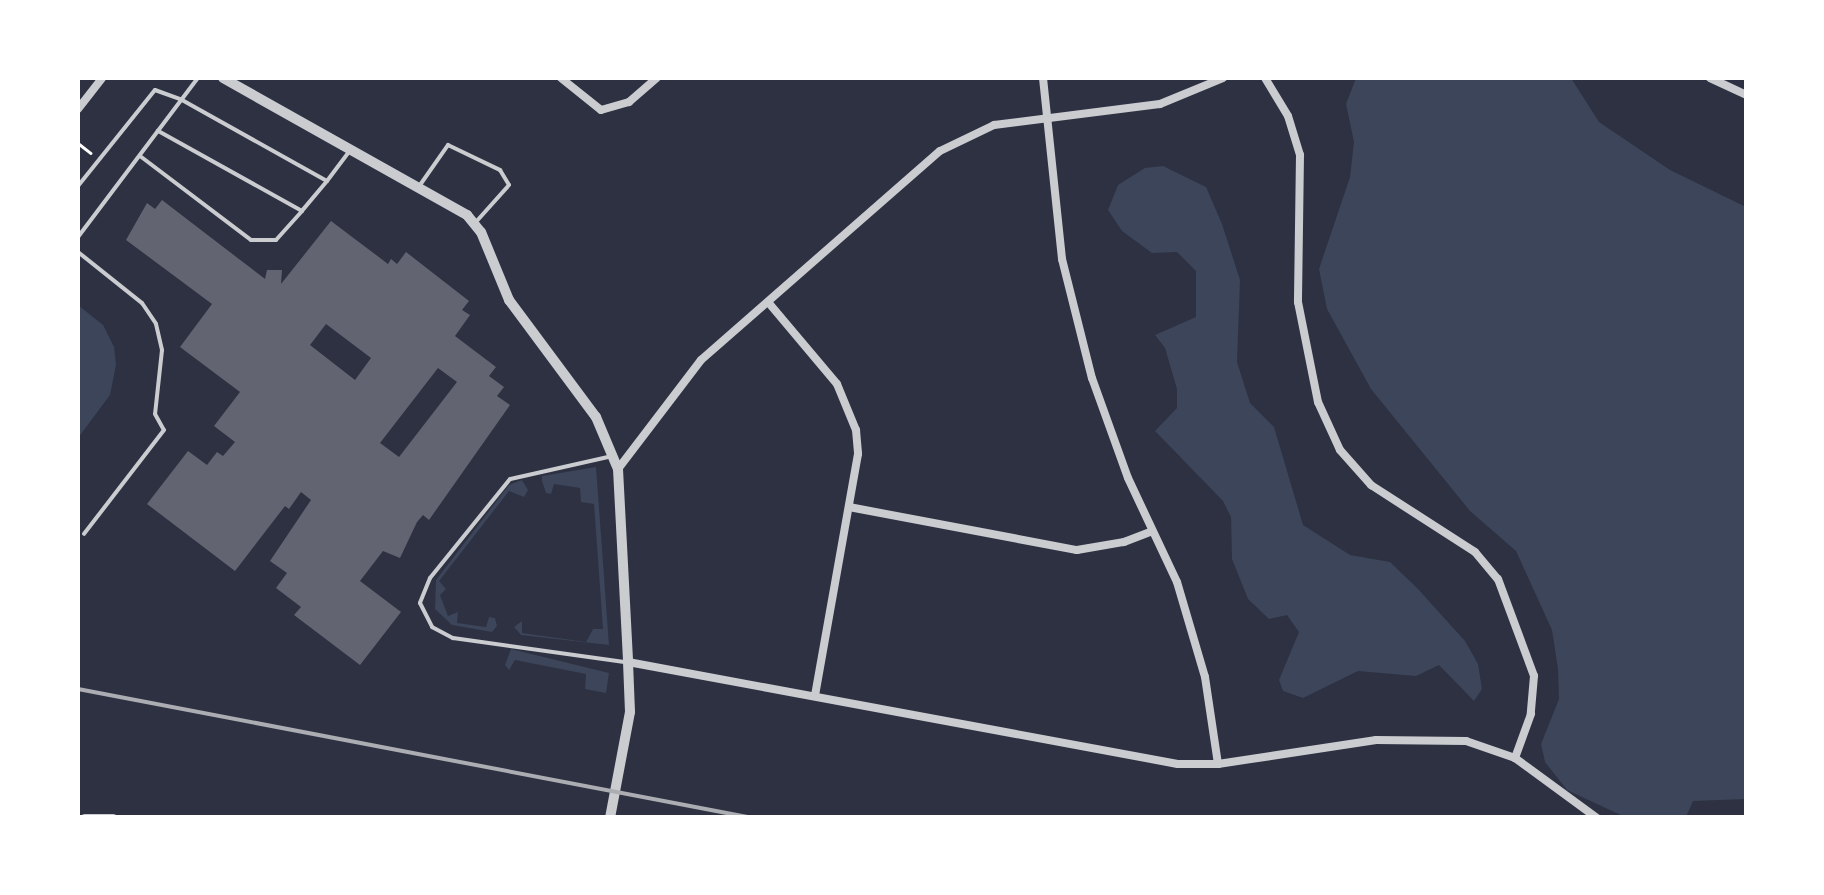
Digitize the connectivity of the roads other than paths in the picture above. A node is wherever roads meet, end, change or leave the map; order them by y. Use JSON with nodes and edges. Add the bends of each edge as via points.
{"nodes":[{"id":1,"x":102,"y":78,"type":"edge"},
{"id":2,"x":198,"y":78,"type":"edge"},
{"id":3,"x":223,"y":78,"type":"edge"},
{"id":4,"x":560,"y":78,"type":"edge"},
{"id":5,"x":658,"y":78,"type":"edge"},
{"id":6,"x":1043,"y":78,"type":"edge"},
{"id":7,"x":1223,"y":78,"type":"edge"},
{"id":8,"x":1264,"y":78,"type":"edge"},
{"id":9,"x":1710,"y":78,"type":"edge"},
{"id":10,"x":1746,"y":95,"type":"edge"},
{"id":11,"x":182,"y":100,"type":"junction"},
{"id":12,"x":78,"y":110,"type":"edge"},
{"id":13,"x":1046,"y":117,"type":"junction"},
{"id":14,"x":158,"y":131,"type":"junction"},
{"id":15,"x":352,"y":148,"type":"junction"},
{"id":16,"x":140,"y":156,"type":"junction"},
{"id":17,"x":327,"y":181,"type":"junction"},
{"id":18,"x":78,"y":186,"type":"edge"},
{"id":19,"x":420,"y":186,"type":"junction"},
{"id":20,"x":302,"y":211,"type":"junction"},
{"id":21,"x":475,"y":223,"type":"junction"},
{"id":22,"x":78,"y":237,"type":"edge"},
{"id":23,"x":78,"y":252,"type":"edge"},
{"id":24,"x":768,"y":302,"type":"junction"},
{"id":25,"x":613,"y":456,"type":"junction"},
{"id":26,"x":618,"y":470,"type":"junction"},
{"id":27,"x":849,"y":507,"type":"junction"},
{"id":28,"x":1152,"y":530,"type":"junction"},
{"id":29,"x":84,"y":534,"type":"dead end"},
{"id":30,"x":628,"y":662,"type":"junction"},
{"id":31,"x":815,"y":696,"type":"junction"},
{"id":32,"x":1515,"y":758,"type":"junction"},
{"id":33,"x":1218,"y":764,"type":"junction"},
{"id":34,"x":85,"y":818,"type":"edge"},
{"id":35,"x":113,"y":818,"type":"edge"},
{"id":36,"x":610,"y":818,"type":"edge"},
{"id":37,"x":1597,"y":818,"type":"edge"}],
"edges":[{"from":1,"to":12,"type":"street"},
{"from":2,"to":11,"type":"lane"},
{"from":3,"to":15,"type":"street"},
{"from":4,"to":5,"type":"street","via":[[600,110],[629,102]]},
{"from":6,"to":13,"type":"street"},
{"from":7,"to":13,"type":"street","via":[[1160,104]]},
{"from":8,"to":32,"type":"street","via":[[1288,116],[1300,155],[1298,302],[1318,402],[1340,450],[1362,477],[1475,552],[1498,578],[1534,676],[1532,714]]},
{"from":9,"to":10,"type":"street"},
{"from":11,"to":14,"type":"lane"},
{"from":11,"to":17,"type":"lane"},
{"from":11,"to":18,"type":"lane","via":[[150,92]]},
{"from":13,"to":24,"type":"street","via":[[994,125],[940,151]]},
{"from":13,"to":28,"type":"street","via":[[1062,259],[1092,378]]},
{"from":14,"to":16,"type":"lane"},
{"from":14,"to":20,"type":"lane"},
{"from":15,"to":17,"type":"lane"},
{"from":15,"to":19,"type":"street"},
{"from":16,"to":20,"type":"lane","via":[[251,240],[276,240]]},
{"from":16,"to":22,"type":"lane"},
{"from":17,"to":20,"type":"lane"},
{"from":19,"to":21,"type":"street"},
{"from":19,"to":21,"type":"lane","via":[[448,144],[500,170],[509,186]]},
{"from":21,"to":25,"type":"street","via":[[508,300],[583,395]]},
{"from":23,"to":29,"type":"lane","via":[[142,303],[156,324],[162,350],[154,414],[164,430]]},
{"from":24,"to":26,"type":"street","via":[[686,376]]},
{"from":24,"to":27,"type":"street","via":[[848,404],[858,454]]},
{"from":25,"to":26,"type":"street"},
{"from":25,"to":30,"type":"lane","via":[[510,479],[422,589],[422,612],[432,627],[453,638]]},
{"from":26,"to":30,"type":"street"},
{"from":27,"to":28,"type":"street","via":[[1077,550]]},
{"from":27,"to":31,"type":"street"},
{"from":28,"to":33,"type":"street","via":[[1177,582],[1205,676]]},
{"from":30,"to":31,"type":"street"},
{"from":30,"to":36,"type":"street","via":[[630,712]]},
{"from":31,"to":33,"type":"street","via":[[1178,764]]},
{"from":32,"to":33,"type":"street","via":[[1479,744],[1429,738]]},
{"from":32,"to":37,"type":"street"},
{"from":34,"to":35,"type":"street"}]}
